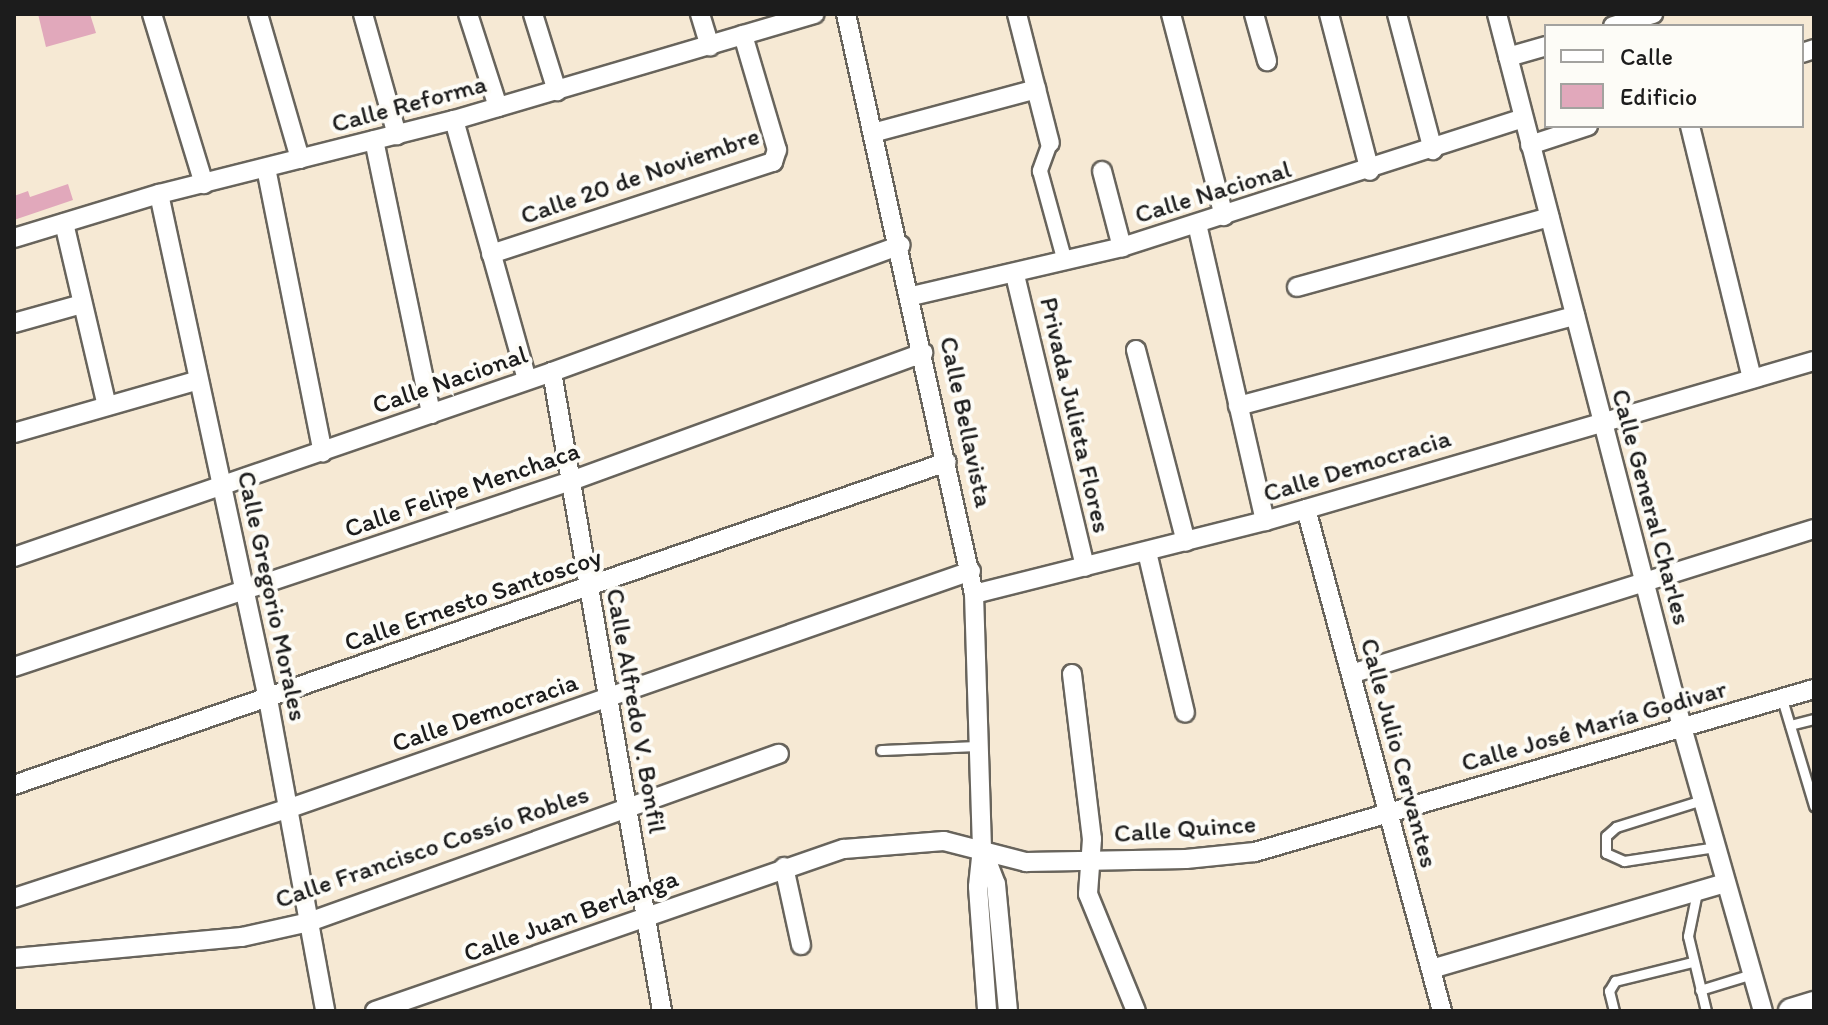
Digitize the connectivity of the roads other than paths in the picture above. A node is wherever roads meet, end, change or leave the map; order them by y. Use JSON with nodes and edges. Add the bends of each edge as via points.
{"nodes":[{"id":1,"x":152,"y":14,"type":"edge"},
{"id":2,"x":258,"y":14,"type":"edge"},
{"id":3,"x":363,"y":14,"type":"edge"},
{"id":4,"x":468,"y":14,"type":"edge"},
{"id":5,"x":533,"y":14,"type":"edge"},
{"id":6,"x":700,"y":14,"type":"edge"},
{"id":7,"x":815,"y":14,"type":"edge"},
{"id":8,"x":846,"y":14,"type":"edge"},
{"id":9,"x":1017,"y":14,"type":"edge"},
{"id":10,"x":1171,"y":14,"type":"edge"},
{"id":11,"x":1254,"y":14,"type":"edge"},
{"id":12,"x":1329,"y":14,"type":"edge"},
{"id":13,"x":1397,"y":14,"type":"edge"},
{"id":14,"x":1497,"y":14,"type":"edge"},
{"id":15,"x":1653,"y":14,"type":"edge"},
{"id":16,"x":1620,"y":24,"type":"edge"},
{"id":17,"x":743,"y":35,"type":"junction"},
{"id":18,"x":710,"y":46,"type":"junction"},
{"id":19,"x":1544,"y":47,"type":"edge"},
{"id":20,"x":1508,"y":57,"type":"junction"},
{"id":21,"x":1267,"y":61,"type":"dead end"},
{"id":22,"x":1036,"y":89,"type":"junction"},
{"id":23,"x":557,"y":91,"type":"junction"},
{"id":24,"x":498,"y":107,"type":"junction"},
{"id":25,"x":1523,"y":118,"type":"junction"},
{"id":26,"x":454,"y":120,"type":"junction"},
{"id":27,"x":1582,"y":128,"type":"edge"},
{"id":28,"x":1690,"y":128,"type":"edge"},
{"id":29,"x":876,"y":132,"type":"junction"},
{"id":30,"x":397,"y":135,"type":"junction"},
{"id":31,"x":374,"y":140,"type":"junction"},
{"id":32,"x":1050,"y":143,"type":"joint"},
{"id":33,"x":1530,"y":145,"type":"junction"},
{"id":34,"x":1433,"y":150,"type":"junction"},
{"id":35,"x":300,"y":159,"type":"junction"},
{"id":36,"x":266,"y":168,"type":"junction"},
{"id":37,"x":1102,"y":171,"type":"dead end"},
{"id":38,"x":1370,"y":171,"type":"junction"},
{"id":39,"x":204,"y":184,"type":"junction"},
{"id":40,"x":159,"y":194,"type":"junction"},
{"id":41,"x":1224,"y":216,"type":"junction"},
{"id":42,"x":1549,"y":217,"type":"junction"},
{"id":43,"x":64,"y":223,"type":"junction"},
{"id":44,"x":1197,"y":224,"type":"junction"},
{"id":45,"x":14,"y":238,"type":"edge"},
{"id":46,"x":901,"y":245,"type":"junction"},
{"id":47,"x":1122,"y":247,"type":"junction"},
{"id":48,"x":491,"y":254,"type":"junction"},
{"id":49,"x":1065,"y":262,"type":"junction"},
{"id":50,"x":1015,"y":275,"type":"junction"},
{"id":51,"x":1297,"y":287,"type":"dead end"},
{"id":52,"x":912,"y":296,"type":"junction"},
{"id":53,"x":82,"y":304,"type":"junction"},
{"id":54,"x":1575,"y":316,"type":"junction"},
{"id":55,"x":14,"y":323,"type":"edge"},
{"id":56,"x":1136,"y":350,"type":"dead end"},
{"id":57,"x":923,"y":353,"type":"junction"},
{"id":58,"x":1814,"y":361,"type":"edge"},
{"id":59,"x":552,"y":372,"type":"junction"},
{"id":60,"x":1752,"y":378,"type":"junction"},
{"id":61,"x":199,"y":380,"type":"junction"},
{"id":62,"x":527,"y":380,"type":"junction"},
{"id":63,"x":107,"y":406,"type":"junction"},
{"id":64,"x":1238,"y":406,"type":"junction"},
{"id":65,"x":431,"y":414,"type":"junction"},
{"id":66,"x":1601,"y":421,"type":"junction"},
{"id":67,"x":14,"y":433,"type":"edge"},
{"id":68,"x":323,"y":452,"type":"junction"},
{"id":69,"x":947,"y":462,"type":"junction"},
{"id":70,"x":571,"y":481,"type":"junction"},
{"id":71,"x":222,"y":486,"type":"junction"},
{"id":72,"x":1306,"y":509,"type":"junction"},
{"id":73,"x":1265,"y":521,"type":"junction"},
{"id":74,"x":1814,"y":529,"type":"edge"},
{"id":75,"x":1186,"y":542,"type":"junction"},
{"id":76,"x":1147,"y":552,"type":"junction"},
{"id":77,"x":14,"y":557,"type":"edge"},
{"id":78,"x":1085,"y":567,"type":"junction"},
{"id":79,"x":971,"y":571,"type":"junction"},
{"id":80,"x":1644,"y":582,"type":"junction"},
{"id":81,"x":588,"y":588,"type":"junction"},
{"id":82,"x":244,"y":593,"type":"junction"},
{"id":83,"x":974,"y":594,"type":"junction"},
{"id":84,"x":14,"y":667,"type":"edge"},
{"id":85,"x":1072,"y":674,"type":"dead end"},
{"id":86,"x":1351,"y":674,"type":"junction"},
{"id":87,"x":1814,"y":689,"type":"edge"},
{"id":88,"x":268,"y":699,"type":"junction"},
{"id":89,"x":608,"y":699,"type":"junction"},
{"id":90,"x":1782,"y":699,"type":"junction"},
{"id":91,"x":1185,"y":713,"type":"dead end"},
{"id":92,"x":1814,"y":719,"type":"edge"},
{"id":93,"x":1790,"y":725,"type":"junction"},
{"id":94,"x":1682,"y":727,"type":"junction"},
{"id":95,"x":978,"y":746,"type":"junction"},
{"id":96,"x":881,"y":750,"type":"dead end"},
{"id":97,"x":779,"y":754,"type":"dead end"},
{"id":98,"x":14,"y":785,"type":"edge"},
{"id":99,"x":1702,"y":800,"type":"junction"},
{"id":100,"x":627,"y":806,"type":"junction"},
{"id":101,"x":1814,"y":806,"type":"edge"},
{"id":102,"x":290,"y":808,"type":"junction"},
{"id":103,"x":1389,"y":813,"type":"junction"},
{"id":104,"x":1715,"y":847,"type":"junction"},
{"id":105,"x":982,"y":848,"type":"junction"},
{"id":106,"x":1089,"y":861,"type":"junction"},
{"id":107,"x":784,"y":867,"type":"junction"},
{"id":108,"x":1726,"y":883,"type":"junction"},
{"id":109,"x":1697,"y":892,"type":"junction"},
{"id":110,"x":14,"y":898,"type":"edge"},
{"id":111,"x":645,"y":916,"type":"junction"},
{"id":112,"x":309,"y":922,"type":"junction"},
{"id":113,"x":801,"y":945,"type":"dead end"},
{"id":114,"x":14,"y":958,"type":"edge"},
{"id":115,"x":1692,"y":962,"type":"junction"},
{"id":116,"x":1431,"y":969,"type":"junction"},
{"id":117,"x":1752,"y":974,"type":"junction"},
{"id":118,"x":1700,"y":990,"type":"junction"},
{"id":119,"x":1814,"y":1004,"type":"edge"},
{"id":120,"x":325,"y":1011,"type":"edge"},
{"id":121,"x":375,"y":1011,"type":"edge"},
{"id":122,"x":662,"y":1011,"type":"edge"},
{"id":123,"x":987,"y":1011,"type":"edge"},
{"id":124,"x":1008,"y":1011,"type":"edge"},
{"id":125,"x":1136,"y":1011,"type":"edge"},
{"id":126,"x":1442,"y":1011,"type":"edge"},
{"id":127,"x":1614,"y":1011,"type":"edge"},
{"id":128,"x":1706,"y":1011,"type":"edge"},
{"id":129,"x":1763,"y":1011,"type":"edge"},
{"id":130,"x":1791,"y":1011,"type":"edge"}],
"edges":[{"from":1,"to":39,"type":"street"},
{"from":2,"to":35,"type":"street"},
{"from":3,"to":30,"type":"street"},
{"from":4,"to":24,"type":"street"},
{"from":5,"to":23,"type":"street"},
{"from":6,"to":18,"type":"street"},
{"from":7,"to":17,"type":"street","name":"Calle Reforma"},
{"from":8,"to":29,"type":"street","name":"Calle Bellavista"},
{"from":9,"to":22,"type":"street"},
{"from":10,"to":41,"type":"street"},
{"from":11,"to":21,"type":"street"},
{"from":12,"to":38,"type":"street"},
{"from":13,"to":34,"type":"street"},
{"from":14,"to":20,"type":"street","name":"Calle General Charles"},
{"from":15,"to":16,"type":"street"},
{"from":17,"to":18,"type":"street","name":"Calle Reforma"},
{"from":17,"to":48,"type":"street","name":"Calle 20 de Noviembre","via":[[777,150],[773,162]]},
{"from":18,"to":23,"type":"street","name":"Calle Reforma"},
{"from":19,"to":20,"type":"street"},
{"from":20,"to":25,"type":"street","name":"Calle General Charles"},
{"from":22,"to":29,"type":"street"},
{"from":22,"to":32,"type":"street"},
{"from":23,"to":24,"type":"street","name":"Calle Reforma"},
{"from":24,"to":26,"type":"street","name":"Calle Reforma"},
{"from":25,"to":33,"type":"street","name":"Calle General Charles"},
{"from":25,"to":34,"type":"street","name":"Calle Nacional"},
{"from":26,"to":30,"type":"street","name":"Calle Reforma"},
{"from":26,"to":48,"type":"street"},
{"from":27,"to":33,"type":"street"},
{"from":28,"to":60,"type":"street"},
{"from":29,"to":46,"type":"street","name":"Calle Bellavista"},
{"from":30,"to":31,"type":"street","name":"Calle Reforma"},
{"from":31,"to":35,"type":"street","name":"Calle Reforma"},
{"from":31,"to":65,"type":"street"},
{"from":32,"to":49,"type":"street","via":[[1040,171]]},
{"from":33,"to":42,"type":"street","name":"Calle General Charles"},
{"from":34,"to":38,"type":"street","name":"Calle Nacional"},
{"from":35,"to":36,"type":"street","name":"Calle Reforma"},
{"from":36,"to":39,"type":"street","name":"Calle Reforma"},
{"from":36,"to":68,"type":"street"},
{"from":37,"to":47,"type":"street"},
{"from":38,"to":41,"type":"street","name":"Calle Nacional"},
{"from":39,"to":40,"type":"street","name":"Calle Reforma"},
{"from":40,"to":43,"type":"street","name":"Calle Reforma"},
{"from":40,"to":61,"type":"street","name":"Calle Gregorio Morales"},
{"from":41,"to":44,"type":"street","name":"Calle Nacional"},
{"from":42,"to":51,"type":"street"},
{"from":42,"to":54,"type":"street","name":"Calle General Charles"},
{"from":43,"to":45,"type":"street","name":"Calle Reforma"},
{"from":43,"to":53,"type":"street"},
{"from":44,"to":47,"type":"street","name":"Calle Nacional"},
{"from":44,"to":64,"type":"street"},
{"from":46,"to":52,"type":"street","name":"Calle Bellavista"},
{"from":46,"to":59,"type":"street","name":"Calle Nacional"},
{"from":47,"to":49,"type":"street","name":"Calle Nacional"},
{"from":48,"to":62,"type":"street"},
{"from":49,"to":50,"type":"street","name":"Calle Nacional"},
{"from":50,"to":52,"type":"street","name":"Calle Nacional"},
{"from":50,"to":78,"type":"street","name":"Privada Julieta Flores"},
{"from":52,"to":57,"type":"street","name":"Calle Bellavista"},
{"from":53,"to":55,"type":"street"},
{"from":53,"to":63,"type":"street"},
{"from":54,"to":64,"type":"street"},
{"from":54,"to":66,"type":"street","name":"Calle General Charles"},
{"from":56,"to":75,"type":"street"},
{"from":57,"to":69,"type":"street","name":"Calle Bellavista"},
{"from":57,"to":70,"type":"street","name":"Calle Felipe Menchaca"},
{"from":58,"to":60,"type":"street","name":"Calle Democracia"},
{"from":59,"to":62,"type":"street","name":"Calle Nacional"},
{"from":59,"to":70,"type":"street","name":"Calle Alfredo V. Bonfil"},
{"from":60,"to":66,"type":"street","name":"Calle Democracia"},
{"from":61,"to":63,"type":"street"},
{"from":61,"to":71,"type":"street","name":"Calle Gregorio Morales"},
{"from":62,"to":65,"type":"street","name":"Calle Nacional"},
{"from":63,"to":67,"type":"street"},
{"from":64,"to":73,"type":"street"},
{"from":65,"to":68,"type":"street","name":"Calle Nacional"},
{"from":66,"to":72,"type":"street","name":"Calle Democracia"},
{"from":66,"to":80,"type":"street","name":"Calle General Charles"},
{"from":68,"to":71,"type":"street","name":"Calle Nacional"},
{"from":69,"to":79,"type":"street","name":"Calle Bellavista"},
{"from":69,"to":81,"type":"street","name":"Calle Ernesto Santoscoy"},
{"from":70,"to":81,"type":"street","name":"Calle Alfredo V. Bonfil"},
{"from":70,"to":82,"type":"street","name":"Calle Felipe Menchaca"},
{"from":71,"to":77,"type":"street","name":"Calle Nacional"},
{"from":71,"to":82,"type":"street","name":"Calle Gregorio Morales"},
{"from":72,"to":73,"type":"street","name":"Calle Democracia"},
{"from":72,"to":86,"type":"street","name":"Calle Julio Cervantes"},
{"from":73,"to":75,"type":"street","name":"Calle Democracia"},
{"from":74,"to":80,"type":"street"},
{"from":75,"to":76,"type":"street","name":"Calle Democracia"},
{"from":76,"to":78,"type":"street","name":"Calle Democracia"},
{"from":76,"to":91,"type":"street"},
{"from":78,"to":83,"type":"street","name":"Calle Democracia"},
{"from":79,"to":83,"type":"street","name":"Calle Bellavista"},
{"from":79,"to":89,"type":"street","name":"Calle Democracia"},
{"from":80,"to":86,"type":"street"},
{"from":80,"to":94,"type":"street","name":"Calle General Charles"},
{"from":81,"to":88,"type":"street","name":"Calle Ernesto Santoscoy"},
{"from":81,"to":89,"type":"street","name":"Calle Alfredo V. Bonfil"},
{"from":82,"to":84,"type":"street","name":"Calle Felipe Menchaca"},
{"from":82,"to":88,"type":"street","name":"Calle Gregorio Morales"},
{"from":83,"to":95,"type":"street","name":"Calle Bellavista"},
{"from":85,"to":106,"type":"street","via":[[1092,839]]},
{"from":86,"to":103,"type":"street","name":"Calle Julio Cervantes"},
{"from":87,"to":90,"type":"street","name":"Calle José María Godivar"},
{"from":88,"to":98,"type":"street","name":"Calle Ernesto Santoscoy"},
{"from":88,"to":102,"type":"street","name":"Calle Gregorio Morales"},
{"from":89,"to":100,"type":"street","name":"Calle Alfredo V. Bonfil"},
{"from":89,"to":102,"type":"street","name":"Calle Democracia"},
{"from":90,"to":93,"type":"lane"},
{"from":90,"to":94,"type":"street","name":"Calle José María Godivar"},
{"from":92,"to":93,"type":"lane"},
{"from":93,"to":101,"type":"lane"},
{"from":94,"to":99,"type":"street","name":"Calle General Charles"},
{"from":94,"to":103,"type":"street","name":"Calle José María Godivar"},
{"from":95,"to":96,"type":"lane"},
{"from":95,"to":105,"type":"street","name":"Calle Bellavista"},
{"from":97,"to":100,"type":"street","name":"Calle Francisco Cossío Robles"},
{"from":99,"to":104,"type":"street","name":"Calle General Charles"},
{"from":99,"to":104,"type":"lane","via":[[1616,827],[1603,844],[1606,853],[1624,861]]},
{"from":100,"to":111,"type":"street","name":"Calle Alfredo V. Bonfil"},
{"from":100,"to":112,"type":"street","name":"Calle Francisco Cossío Robles"},
{"from":102,"to":110,"type":"street","name":"Calle Democracia"},
{"from":102,"to":112,"type":"street","name":"Calle Gregorio Morales"},
{"from":103,"to":106,"type":"street","name":"Calle Quince","via":[[1255,852]]},
{"from":103,"to":116,"type":"street","name":"Calle Julio Cervantes"},
{"from":104,"to":108,"type":"street","name":"Calle General Charles"},
{"from":105,"to":106,"type":"street","name":"Calle Quince","via":[[1026,862]]},
{"from":105,"to":107,"type":"street","name":"Calle Juan Berlanga","via":[[944,841],[880,843]]},
{"from":105,"to":123,"type":"street","name":"Calle Bellavista","via":[[978,887]]},
{"from":105,"to":124,"type":"street","name":"Calle Bellavista","via":[[996,884]]},
{"from":106,"to":125,"type":"street","via":[[1088,894]]},
{"from":107,"to":111,"type":"street","name":"Calle Juan Berlanga"},
{"from":107,"to":113,"type":"street"},
{"from":108,"to":109,"type":"street"},
{"from":108,"to":117,"type":"street","name":"Calle General Charles"},
{"from":109,"to":115,"type":"lane","via":[[1687,921]]},
{"from":109,"to":116,"type":"street"},
{"from":111,"to":121,"type":"street","name":"Calle Juan Berlanga"},
{"from":111,"to":122,"type":"street","name":"Calle Alfredo V. Bonfil"},
{"from":112,"to":114,"type":"street","name":"Calle Francisco Cossío Robles","via":[[242,937]]},
{"from":112,"to":120,"type":"street","name":"Calle Gregorio Morales"},
{"from":115,"to":118,"type":"lane"},
{"from":115,"to":127,"type":"lane","via":[[1615,981],[1609,991]]},
{"from":116,"to":126,"type":"street","name":"Calle Julio Cervantes"},
{"from":117,"to":118,"type":"lane"},
{"from":117,"to":129,"type":"street","name":"Calle General Charles"},
{"from":118,"to":128,"type":"lane"},
{"from":119,"to":130,"type":"street"}]}
